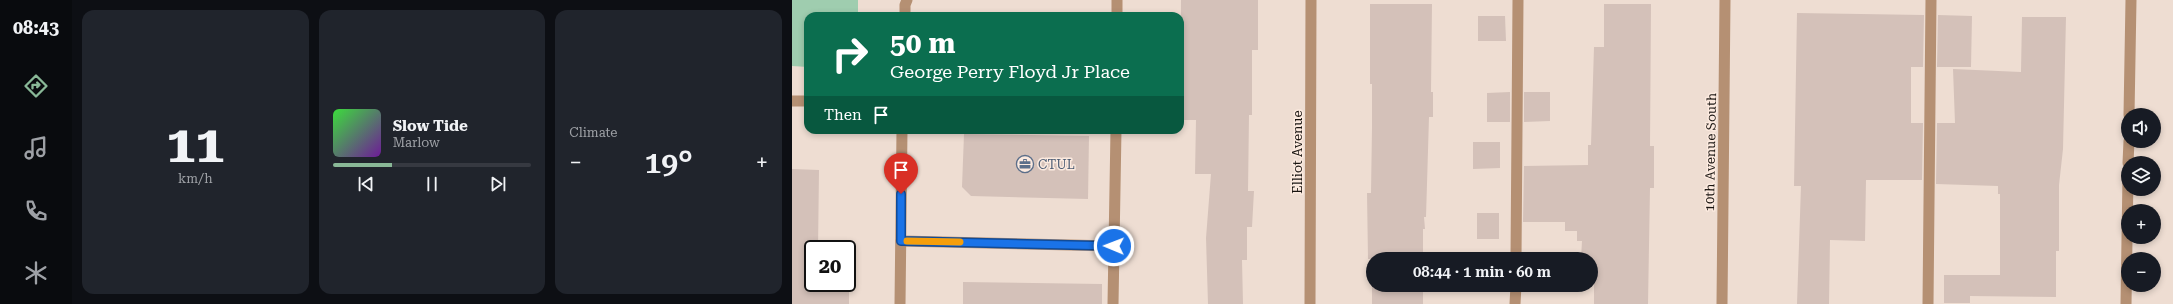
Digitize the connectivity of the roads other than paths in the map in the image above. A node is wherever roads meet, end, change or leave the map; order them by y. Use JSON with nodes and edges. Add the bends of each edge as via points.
{"nodes":[{"id":1,"x":1117,"y":0,"type":"edge"},
{"id":2,"x":1311,"y":0,"type":"edge"},
{"id":3,"x":1518,"y":0,"type":"edge"},
{"id":4,"x":1725,"y":0,"type":"edge"},
{"id":5,"x":1931,"y":0,"type":"edge"},
{"id":6,"x":2131,"y":0,"type":"edge"},
{"id":7,"x":1117,"y":12,"type":"edge"},
{"id":8,"x":792,"y":101,"type":"edge"},
{"id":9,"x":804,"y":101,"type":"edge"},
{"id":10,"x":2129,"y":108,"type":"edge"},
{"id":11,"x":902,"y":134,"type":"edge"},
{"id":12,"x":1116,"y":134,"type":"edge"},
{"id":13,"x":2128,"y":196,"type":"edge"},
{"id":14,"x":901,"y":241,"type":"junction"},
{"id":15,"x":1114,"y":246,"type":"junction"},
{"id":16,"x":1516,"y":252,"type":"edge"},
{"id":17,"x":1516,"y":292,"type":"edge"},
{"id":18,"x":900,"y":304,"type":"edge"},
{"id":19,"x":1113,"y":304,"type":"edge"},
{"id":20,"x":1310,"y":304,"type":"edge"},
{"id":21,"x":1515,"y":304,"type":"edge"},
{"id":22,"x":1722,"y":304,"type":"edge"},
{"id":23,"x":1928,"y":304,"type":"edge"},
{"id":24,"x":2126,"y":304,"type":"edge"}],
"edges":[{"from":1,"to":7,"type":"street"},
{"from":2,"to":20,"type":"street","name":"Elliot Avenue"},
{"from":3,"to":16,"type":"street"},
{"from":4,"to":22,"type":"street","name":"10th Avenue South"},
{"from":5,"to":23,"type":"street"},
{"from":6,"to":10,"type":"street"},
{"from":8,"to":9,"type":"street"},
{"from":11,"to":14,"type":"street"},
{"from":12,"to":15,"type":"street"},
{"from":13,"to":24,"type":"street"},
{"from":14,"to":15,"type":"street"},
{"from":14,"to":18,"type":"street"},
{"from":15,"to":19,"type":"street"},
{"from":17,"to":21,"type":"street"}]}
